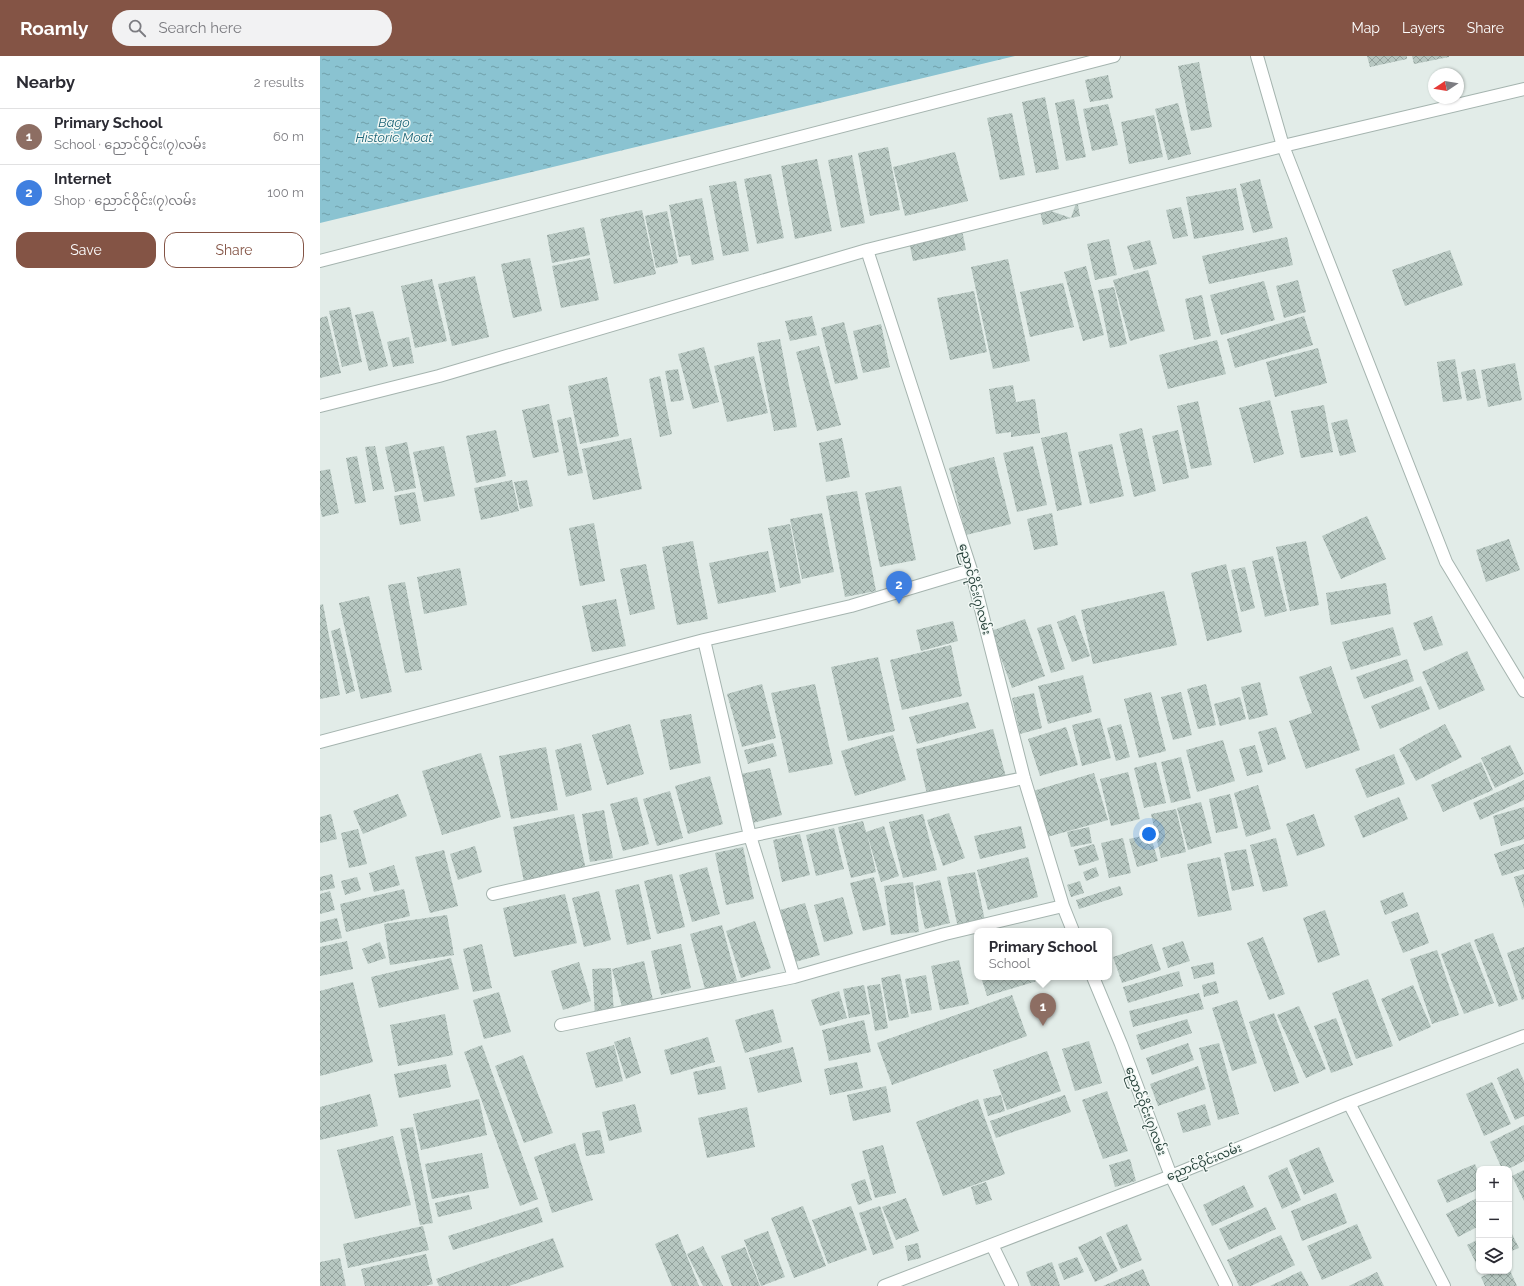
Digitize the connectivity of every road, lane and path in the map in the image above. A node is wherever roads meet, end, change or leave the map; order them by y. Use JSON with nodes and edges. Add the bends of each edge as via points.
{"nodes":[{"id":1,"x":1114,"y":56,"type":"edge"},
{"id":2,"x":1257,"y":56,"type":"edge"},
{"id":3,"x":1524,"y":89,"type":"edge"},
{"id":4,"x":1283,"y":146,"type":"junction"},
{"id":5,"x":867,"y":250,"type":"junction"},
{"id":6,"x":320,"y":261,"type":"edge"},
{"id":7,"x":320,"y":406,"type":"edge"},
{"id":8,"x":971,"y":570,"type":"junction"},
{"id":9,"x":704,"y":640,"type":"junction"},
{"id":10,"x":1524,"y":691,"type":"edge"},
{"id":11,"x":320,"y":742,"type":"edge"},
{"id":12,"x":1024,"y":778,"type":"junction"},
{"id":13,"x":750,"y":836,"type":"junction"},
{"id":14,"x":493,"y":894,"type":"dead end"},
{"id":15,"x":1063,"y":906,"type":"junction"},
{"id":16,"x":1072,"y":928,"type":"edge"},
{"id":17,"x":794,"y":977,"type":"junction"},
{"id":18,"x":1094,"y":980,"type":"edge"},
{"id":19,"x":562,"y":1025,"type":"dead end"},
{"id":20,"x":1524,"y":1036,"type":"edge"},
{"id":21,"x":1349,"y":1102,"type":"junction"},
{"id":22,"x":1171,"y":1176,"type":"junction"},
{"id":23,"x":992,"y":1245,"type":"junction"},
{"id":24,"x":884,"y":1286,"type":"edge"},
{"id":25,"x":1012,"y":1286,"type":"edge"},
{"id":26,"x":1226,"y":1286,"type":"edge"},
{"id":27,"x":1444,"y":1286,"type":"edge"}],
"edges":[{"from":1,"to":6,"type":"street"},
{"from":2,"to":4,"type":"street"},
{"from":3,"to":4,"type":"street"},
{"from":4,"to":5,"type":"street"},
{"from":4,"to":10,"type":"street","via":[[1446,562]]},
{"from":5,"to":7,"type":"street","via":[[439,376]]},
{"from":5,"to":8,"type":"street","name":"ညောင်ဝိုင်း(၇)လမ်း"},
{"from":8,"to":9,"type":"street","via":[[851,606]]},
{"from":8,"to":12,"type":"street","name":"ညောင်ဝိုင်း(၇)လမ်း"},
{"from":9,"to":11,"type":"street"},
{"from":9,"to":13,"type":"street"},
{"from":12,"to":13,"type":"street"},
{"from":12,"to":15,"type":"street","name":"ညောင်ဝိုင်း(၇)လမ်း"},
{"from":13,"to":14,"type":"street"},
{"from":13,"to":17,"type":"street"},
{"from":15,"to":16,"type":"street","name":"ညောင်ဝိုင်း(၇)လမ်း"},
{"from":15,"to":17,"type":"street","via":[[945,934]]},
{"from":17,"to":19,"type":"street"},
{"from":18,"to":22,"type":"street","name":"ညောင်ဝိုင်း(၇)လမ်း"},
{"from":20,"to":21,"type":"street","name":"ညောင်ဝိုင်းလမ်း"},
{"from":21,"to":22,"type":"street","name":"ညောင်ဝိုင်းလမ်း"},
{"from":21,"to":27,"type":"street"},
{"from":22,"to":23,"type":"street","name":"ညောင်ဝိုင်းလမ်း"},
{"from":22,"to":26,"type":"street","name":"ညောင်ဝိုင်း(၇)လမ်း"},
{"from":23,"to":24,"type":"street","name":"ညောင်ဝိုင်းလမ်း"},
{"from":23,"to":25,"type":"street"}]}
